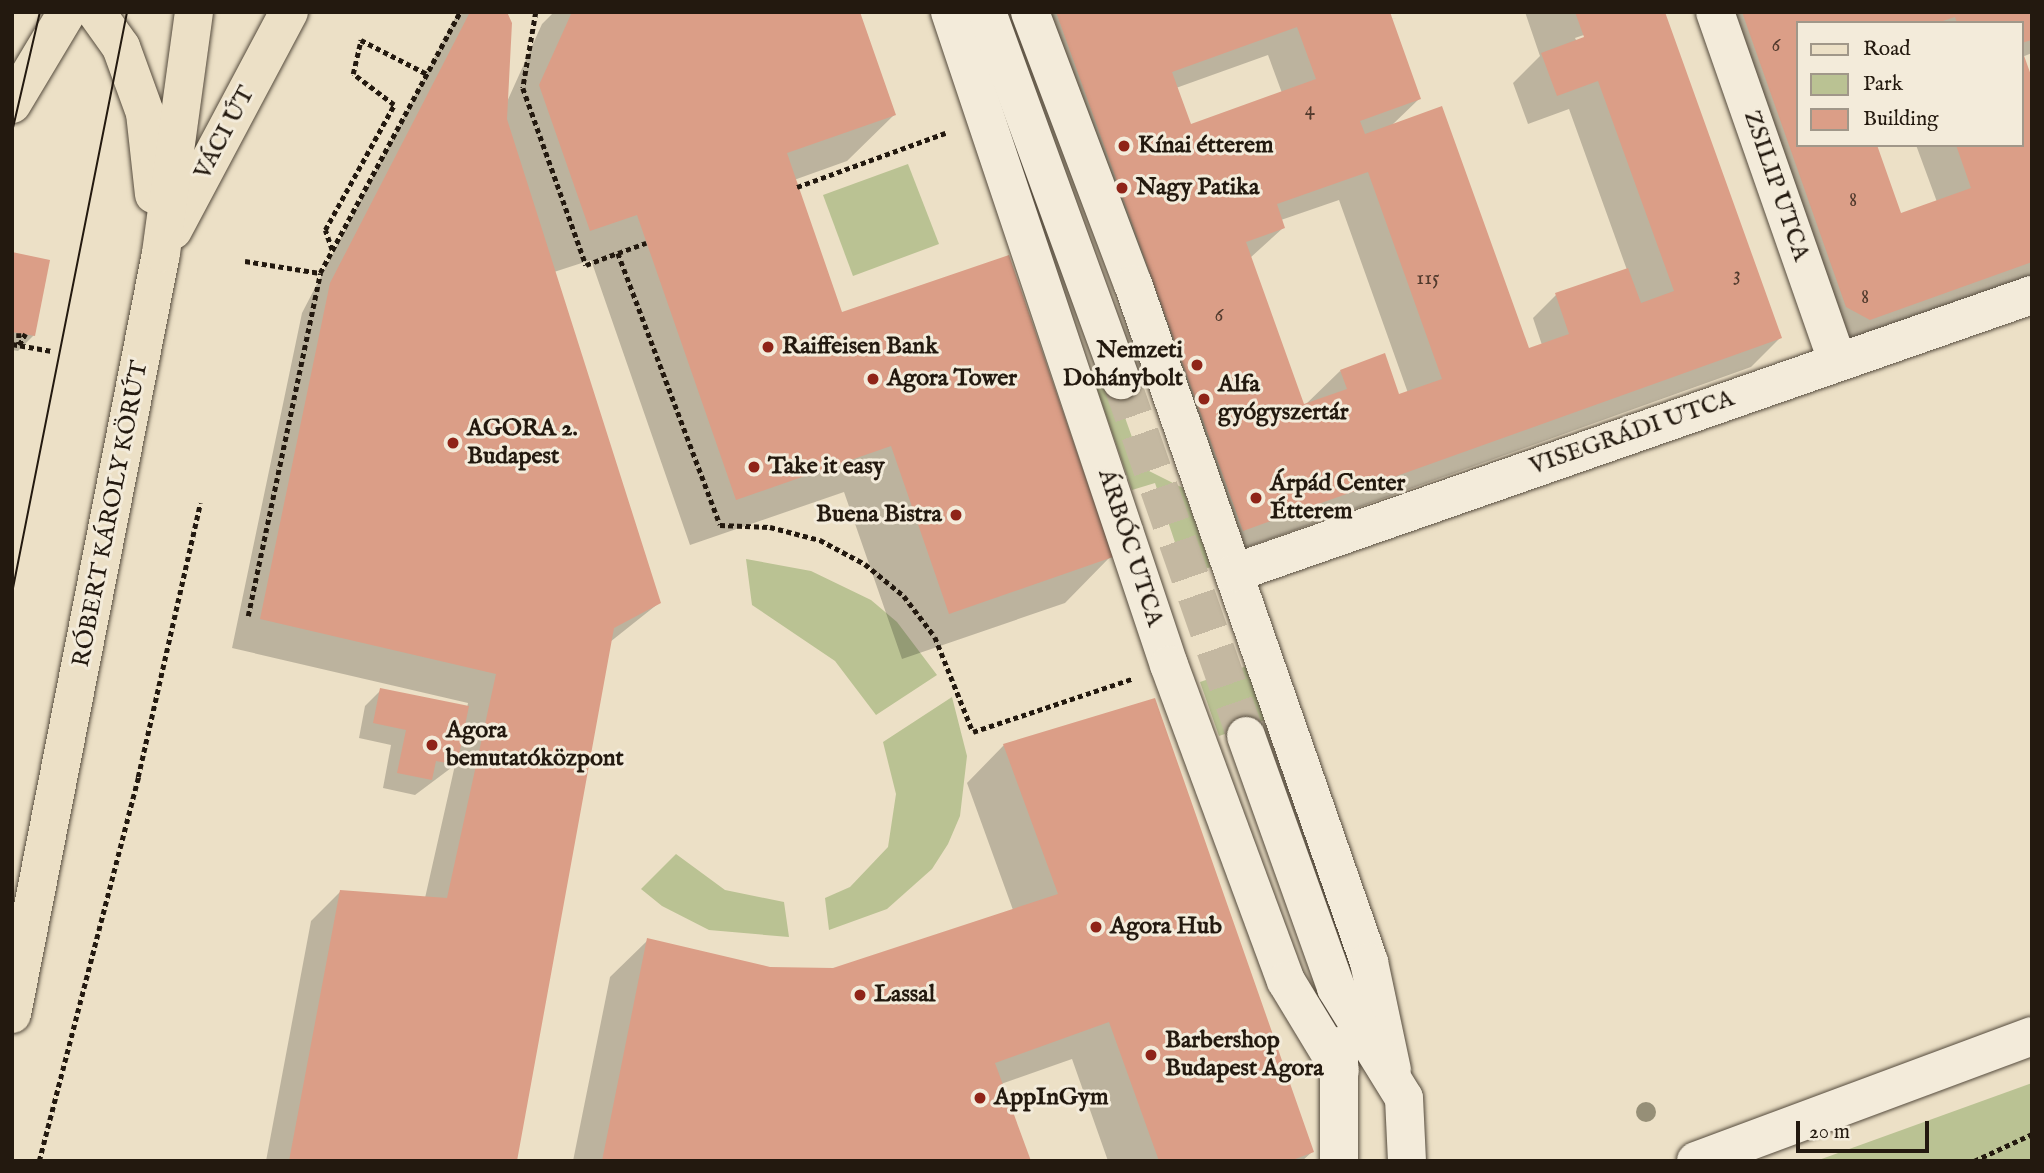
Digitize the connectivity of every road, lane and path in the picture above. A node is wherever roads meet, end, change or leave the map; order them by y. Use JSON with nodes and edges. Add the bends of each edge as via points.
{"nodes":[{"id":1,"x":67,"y":12,"type":"edge"},
{"id":2,"x":96,"y":12,"type":"edge"},
{"id":3,"x":194,"y":12,"type":"edge"},
{"id":4,"x":289,"y":12,"type":"edge"},
{"id":5,"x":460,"y":12,"type":"edge"},
{"id":6,"x":537,"y":12,"type":"edge"},
{"id":7,"x":950,"y":12,"type":"edge"},
{"id":8,"x":987,"y":12,"type":"edge"},
{"id":9,"x":1030,"y":12,"type":"edge"},
{"id":10,"x":1715,"y":12,"type":"edge"},
{"id":11,"x":429,"y":75,"type":"junction"},
{"id":12,"x":12,"y":104,"type":"edge"},
{"id":13,"x":986,"y":118,"type":"junction"},
{"id":14,"x":797,"y":187,"type":"dead end"},
{"id":15,"x":646,"y":243,"type":"dead end"},
{"id":16,"x":332,"y":250,"type":"junction"},
{"id":17,"x":160,"y":253,"type":"junction"},
{"id":18,"x":618,"y":253,"type":"junction"},
{"id":19,"x":245,"y":261,"type":"dead end"},
{"id":20,"x":320,"y":273,"type":"junction"},
{"id":21,"x":2032,"y":295,"type":"edge"},
{"id":22,"x":22,"y":334,"type":"dead end"},
{"id":23,"x":12,"y":344,"type":"edge"},
{"id":24,"x":19,"y":345,"type":"junction"},
{"id":25,"x":51,"y":351,"type":"dead end"},
{"id":26,"x":1837,"y":361,"type":"junction"},
{"id":27,"x":1121,"y":380,"type":"tunnel mouth"},
{"id":28,"x":200,"y":503,"type":"dead end"},
{"id":29,"x":1234,"y":573,"type":"junction"},
{"id":30,"x":248,"y":616,"type":"dead end"},
{"id":31,"x":1135,"y":677,"type":"dead end"},
{"id":32,"x":1246,"y":736,"type":"tunnel mouth"},
{"id":33,"x":1336,"y":988,"type":"junction"},
{"id":34,"x":12,"y":1014,"type":"edge"},
{"id":35,"x":2032,"y":1036,"type":"edge"},
{"id":36,"x":1340,"y":1070,"type":"junction"},
{"id":37,"x":1392,"y":1070,"type":"junction"},
{"id":38,"x":2032,"y":1134,"type":"edge"},
{"id":39,"x":39,"y":1161,"type":"edge"},
{"id":40,"x":1339,"y":1161,"type":"edge"},
{"id":41,"x":1407,"y":1161,"type":"edge"},
{"id":42,"x":1696,"y":1161,"type":"edge"},
{"id":43,"x":1974,"y":1161,"type":"edge"}],
"edges":[{"from":1,"to":12,"type":"main road"},
{"from":2,"to":17,"type":"main road","via":[[121,47],[145,113]]},
{"from":3,"to":17,"type":"main road","name":"RÓBERT KÁROLY KÖRÚT"},
{"from":4,"to":17,"type":"main road","name":"VÁCI ÚT"},
{"from":5,"to":11,"type":"path"},
{"from":6,"to":18,"type":"path","via":[[523,88],[586,265]]},
{"from":7,"to":13,"type":"street","name":"ÁRBÓC UTCA"},
{"from":8,"to":27,"type":"street"},
{"from":9,"to":29,"type":"street"},
{"from":10,"to":26,"type":"street","name":"ZSILIP UTCA"},
{"from":11,"to":16,"type":"path"},
{"from":11,"to":16,"type":"path","via":[[361,40],[353,74],[394,105],[325,230]]},
{"from":13,"to":14,"type":"path"},
{"from":13,"to":36,"type":"street","name":"ÁRBÓC UTCA","via":[[1169,665],[1286,981]]},
{"from":15,"to":18,"type":"path"},
{"from":16,"to":20,"type":"path"},
{"from":17,"to":34,"type":"main road","name":"RÓBERT KÁROLY KÖRÚT"},
{"from":18,"to":31,"type":"path","via":[[720,525],[771,527],[820,540],[865,564],[904,596],[935,636],[973,732]]},
{"from":19,"to":20,"type":"path"},
{"from":20,"to":30,"type":"path"},
{"from":21,"to":26,"type":"street","name":"VISEGRÁDI UTCA"},
{"from":22,"to":24,"type":"path"},
{"from":23,"to":24,"type":"path"},
{"from":24,"to":25,"type":"path"},
{"from":26,"to":29,"type":"street","name":"VISEGRÁDI UTCA"},
{"from":28,"to":39,"type":"path","via":[[138,777]]},
{"from":29,"to":37,"type":"street","via":[[1369,962]]},
{"from":32,"to":33,"type":"street"},
{"from":33,"to":36,"type":"street"},
{"from":33,"to":37,"type":"street"},
{"from":35,"to":42,"type":"street"},
{"from":36,"to":40,"type":"street"},
{"from":37,"to":41,"type":"street","via":[[1404,1098]]},
{"from":38,"to":43,"type":"path"}]}
